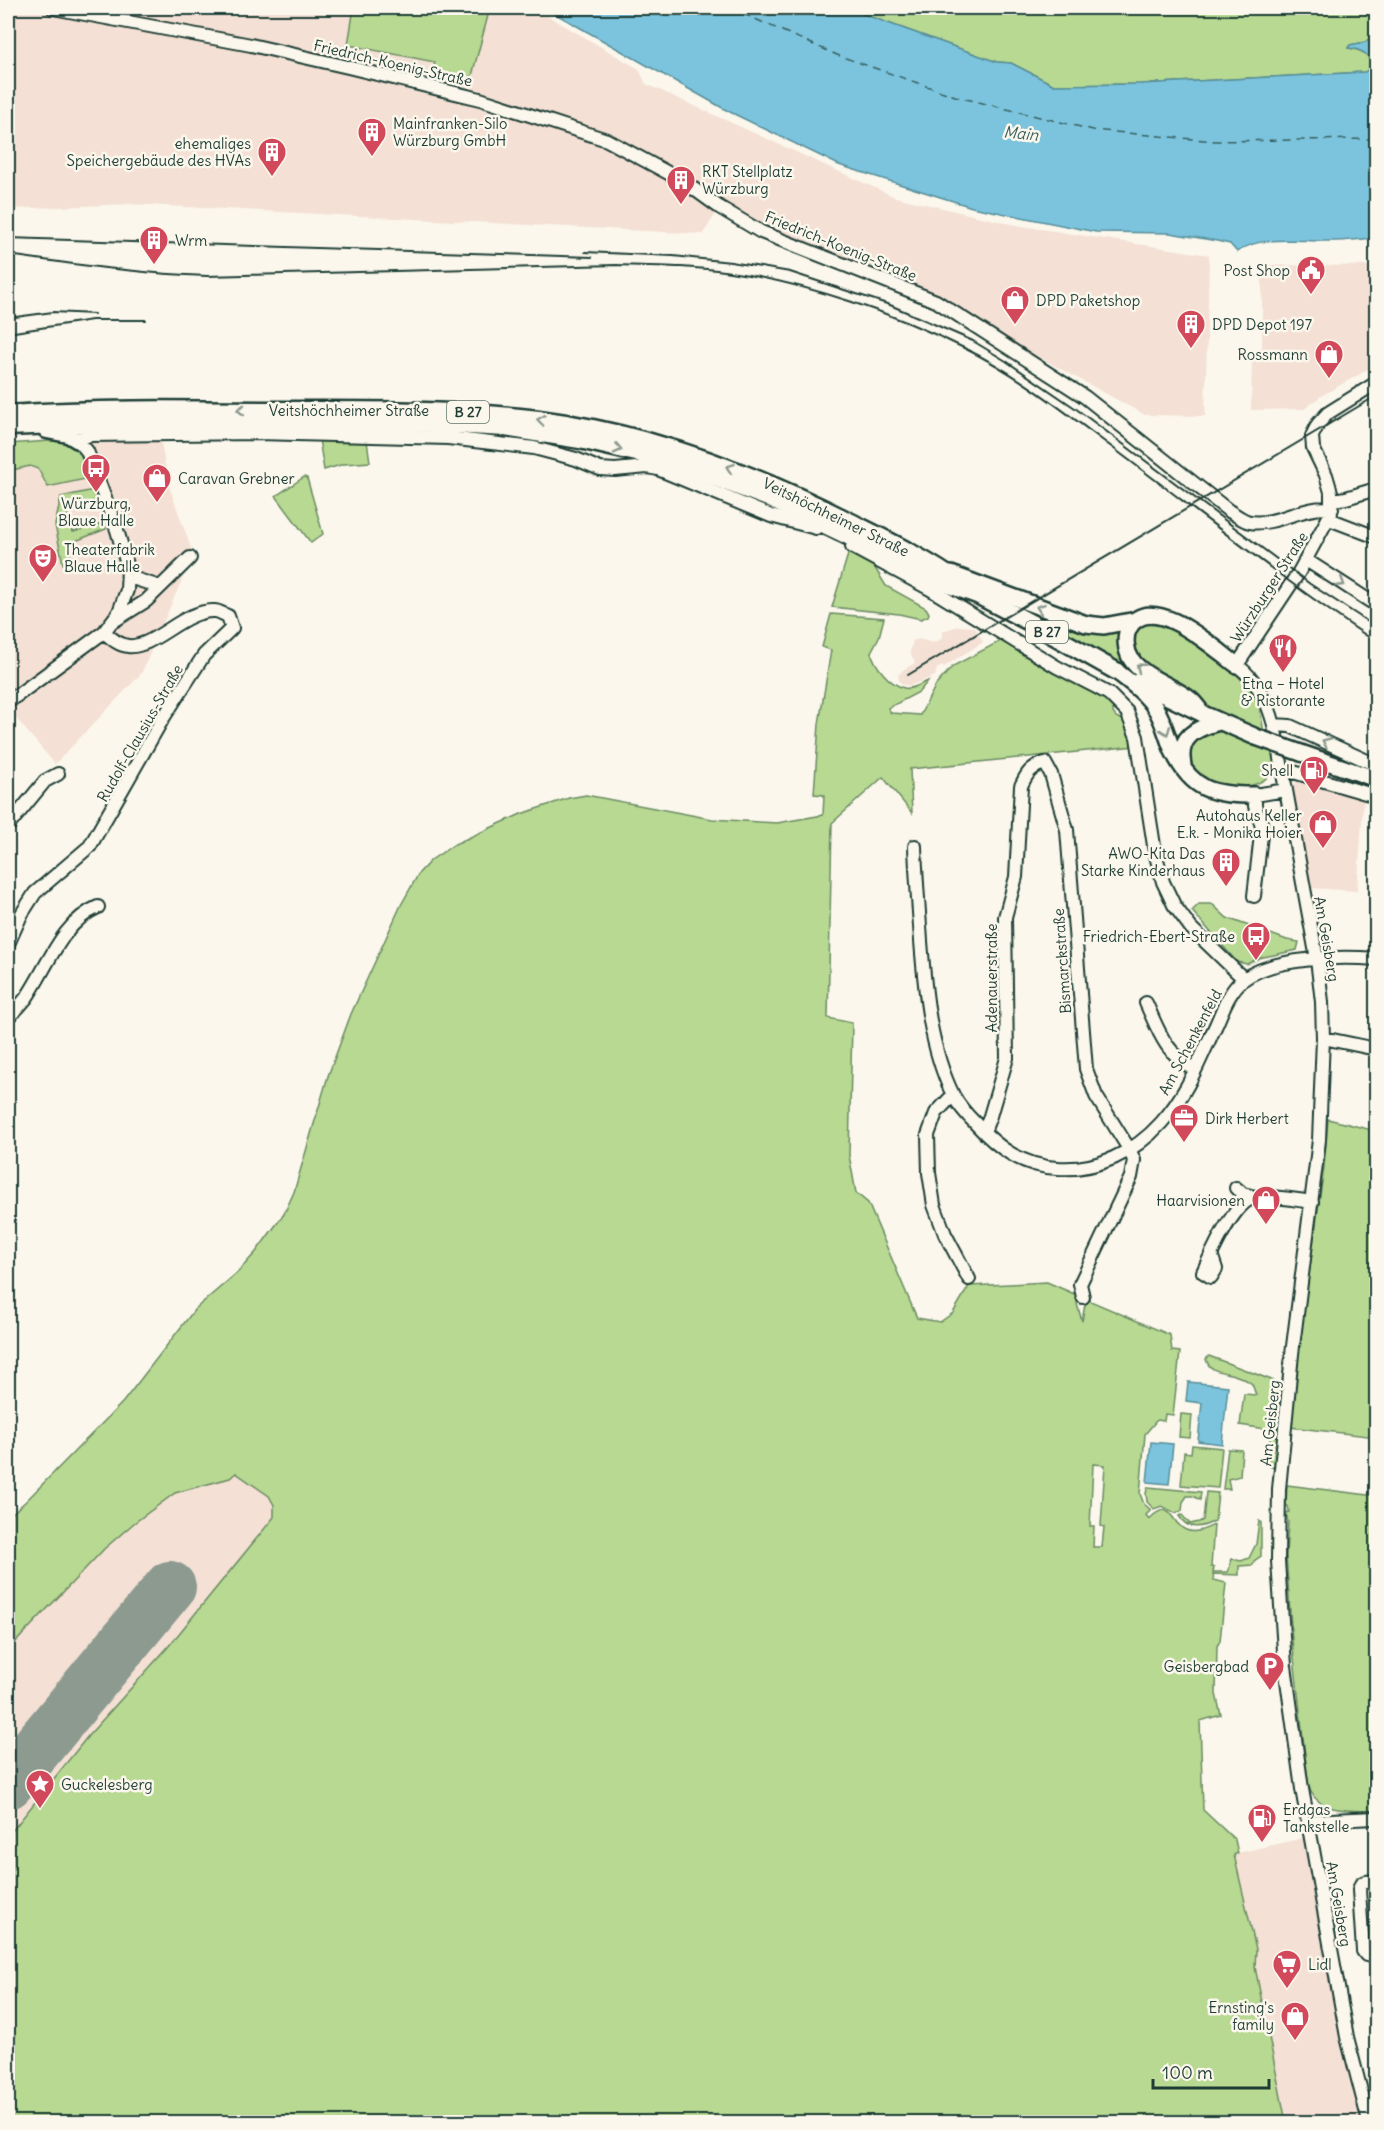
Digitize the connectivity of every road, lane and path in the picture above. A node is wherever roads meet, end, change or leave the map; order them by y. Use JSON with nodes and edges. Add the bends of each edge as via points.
{"nodes":[{"id":1,"x":53,"y":8,"type":"edge"},
{"id":2,"x":1377,"y":383,"type":"edge"},
{"id":3,"x":11,"y":420,"type":"edge"},
{"id":4,"x":78,"y":440,"type":"junction"},
{"id":5,"x":1377,"y":489,"type":"edge"},
{"id":6,"x":1331,"y":509,"type":"junction"},
{"id":7,"x":1377,"y":537,"type":"edge"},
{"id":8,"x":190,"y":558,"type":"dead end"},
{"id":9,"x":1306,"y":560,"type":"junction"},
{"id":10,"x":943,"y":570,"type":"junction"},
{"id":11,"x":129,"y":578,"type":"junction"},
{"id":12,"x":160,"y":587,"type":"junction"},
{"id":13,"x":977,"y":595,"type":"junction"},
{"id":14,"x":1377,"y":604,"type":"edge"},
{"id":15,"x":1136,"y":620,"type":"junction"},
{"id":16,"x":113,"y":622,"type":"junction"},
{"id":17,"x":104,"y":632,"type":"junction"},
{"id":18,"x":1237,"y":665,"type":"junction"},
{"id":19,"x":1116,"y":671,"type":"junction"},
{"id":20,"x":8,"y":702,"type":"edge"},
{"id":21,"x":1203,"y":714,"type":"junction"},
{"id":22,"x":1219,"y":722,"type":"junction"},
{"id":23,"x":1274,"y":725,"type":"junction"},
{"id":24,"x":1045,"y":763,"type":"joint"},
{"id":25,"x":1377,"y":765,"type":"edge"},
{"id":26,"x":1184,"y":768,"type":"junction"},
{"id":27,"x":1282,"y":769,"type":"junction"},
{"id":28,"x":58,"y":774,"type":"dead end"},
{"id":29,"x":1377,"y":778,"type":"edge"},
{"id":30,"x":1286,"y":790,"type":"junction"},
{"id":31,"x":1255,"y":795,"type":"junction"},
{"id":32,"x":1377,"y":796,"type":"edge"},
{"id":33,"x":8,"y":826,"type":"edge"},
{"id":34,"x":915,"y":846,"type":"dead end"},
{"id":35,"x":1254,"y":896,"type":"dead end"},
{"id":36,"x":98,"y":907,"type":"dead end"},
{"id":37,"x":8,"y":944,"type":"edge"},
{"id":38,"x":1317,"y":959,"type":"junction"},
{"id":39,"x":1377,"y":959,"type":"edge"},
{"id":40,"x":1244,"y":979,"type":"junction"},
{"id":41,"x":1146,"y":1003,"type":"dead end"},
{"id":42,"x":8,"y":1017,"type":"edge"},
{"id":43,"x":1323,"y":1038,"type":"junction"},
{"id":44,"x":1377,"y":1049,"type":"edge"},
{"id":45,"x":1195,"y":1070,"type":"junction"},
{"id":46,"x":953,"y":1095,"type":"junction"},
{"id":47,"x":984,"y":1132,"type":"junction"},
{"id":48,"x":1130,"y":1149,"type":"junction"},
{"id":49,"x":1236,"y":1188,"type":"dead end"},
{"id":50,"x":1255,"y":1197,"type":"junction"},
{"id":51,"x":1312,"y":1202,"type":"junction"},
{"id":52,"x":1211,"y":1254,"type":"dead end"},
{"id":53,"x":969,"y":1279,"type":"dead end"},
{"id":54,"x":1083,"y":1297,"type":"dead end"},
{"id":55,"x":1377,"y":1818,"type":"edge"},
{"id":56,"x":1308,"y":1821,"type":"junction"},
{"id":57,"x":1377,"y":1881,"type":"edge"},
{"id":58,"x":1377,"y":1956,"type":"edge"},
{"id":59,"x":1370,"y":2122,"type":"edge"}],
"edges":[{"from":1,"to":6,"type":"street","name":"Friedrich-Koenig-Straße","via":[[348,67],[480,99],[607,140],[683,181],[761,232],[936,301],[1085,397],[1229,511],[1249,522],[1263,523],[1314,508]]},
{"from":2,"to":6,"type":"street","via":[[1328,413],[1312,436],[1313,448],[1326,475]]},
{"from":3,"to":4,"type":"highway","via":[[23,432],[50,430]]},
{"from":10,"to":3,"type":"highway","name":"Veitshöchheimer Straße","number":"B 27","one_way":true,"via":[[794,493],[753,477],[654,443],[541,419],[436,410],[89,410],[37,412]]},
{"from":3,"to":13,"type":"highway","name":"Veitshöchheimer Straße","number":"B 27","one_way":true,"via":[[380,423],[505,428],[544,434],[645,455],[717,478],[807,516],[930,578]]},
{"from":4,"to":11,"type":"street","via":[[87,451],[117,530]]},
{"from":4,"to":40,"type":"street","name":"Veitshöchheimer Straße","via":[[89,435],[258,433],[448,438],[534,448],[600,469],[658,469],[771,516],[817,529],[1109,694],[1127,712],[1137,737],[1163,882],[1191,928]]},
{"from":5,"to":6,"type":"street","via":[[1346,498]]},
{"from":6,"to":7,"type":"street"},
{"from":6,"to":9,"type":"street","name":"Würzburger Straße"},
{"from":8,"to":12,"type":"street"},
{"from":9,"to":14,"type":"street","one_way":true},
{"from":9,"to":18,"type":"street","name":"Würzburger Straße"},
{"from":10,"to":13,"type":"highway","name":"Veitshöchheimer Straße","number":"B 27"},
{"from":15,"to":10,"type":"main road","one_way":true,"via":[[1104,626],[1086,624]]},
{"from":11,"to":12,"type":"street"},
{"from":11,"to":16,"type":"street"},
{"from":12,"to":16,"type":"street"},
{"from":13,"to":19,"type":"highway","name":"Veitshöchheimer Straße","number":"B 27"},
{"from":15,"to":18,"type":"main road","via":[[1159,615],[1171,620]]},
{"from":21,"to":15,"type":"main road","one_way":true,"via":[[1192,701],[1132,661],[1126,639]]},
{"from":16,"to":17,"type":"street"},
{"from":17,"to":20,"type":"street"},
{"from":17,"to":37,"type":"street","name":"Rudolf-Clausius-Straße","via":[[117,643],[129,646],[151,639],[190,616],[216,610],[228,616],[232,627],[204,655],[90,846],[35,893]]},
{"from":18,"to":23,"type":"street","name":"Würzburger Straße","via":[[1266,697]]},
{"from":19,"to":21,"type":"main road","number":"B 27"},
{"from":19,"to":26,"type":"main road","one_way":true,"via":[[1154,706]]},
{"from":21,"to":22,"type":"main road","number":"B 27"},
{"from":22,"to":26,"type":"main road","via":[[1203,726],[1187,739],[1181,755]]},
{"from":22,"to":29,"type":"main road","number":"B 27","bridge":true},
{"from":25,"to":23,"type":"street","one_way":true,"via":[[1290,726]]},
{"from":23,"to":27,"type":"street","name":"Am Geisberg"},
{"from":24,"to":47,"type":"street","name":"Adenauerstraße","via":[[1027,772],[1021,786],[1016,877],[1005,917],[1006,1058]]},
{"from":24,"to":48,"type":"street","name":"Bismarckstraße","via":[[1067,830],[1086,1069],[1096,1096]]},
{"from":26,"to":31,"type":"main road","via":[[1203,789]]},
{"from":27,"to":30,"type":"street","name":"Am Geisberg"},
{"from":27,"to":32,"type":"street"},
{"from":28,"to":33,"type":"street","via":[[45,781]]},
{"from":30,"to":31,"type":"street"},
{"from":30,"to":38,"type":"street","name":"Am Geisberg"},
{"from":31,"to":35,"type":"street","via":[[1262,826]]},
{"from":34,"to":46,"type":"street","name":"Am Schenkenfeld","via":[[929,1013]]},
{"from":36,"to":42,"type":"street","via":[[86,912],[64,935],[26,998]]},
{"from":38,"to":39,"type":"street","name":"Am Schenkenfeld"},
{"from":38,"to":40,"type":"street","name":"Am Schenkenfeld","via":[[1271,966]]},
{"from":38,"to":43,"type":"street","name":"Am Geisberg"},
{"from":40,"to":45,"type":"street","name":"Am Schenkenfeld","via":[[1227,1000]]},
{"from":41,"to":45,"type":"street","via":[[1165,1045]]},
{"from":43,"to":44,"type":"street"},
{"from":43,"to":51,"type":"street","name":"Am Geisberg","via":[[1321,1119]]},
{"from":45,"to":48,"type":"street","name":"Am Schenkenfeld","via":[[1161,1123]]},
{"from":46,"to":47,"type":"street","name":"Am Schenkenfeld"},
{"from":46,"to":53,"type":"street","via":[[936,1113],[928,1135],[929,1173],[934,1205]]},
{"from":47,"to":48,"type":"street","name":"Am Schenkenfeld","via":[[1004,1151],[1053,1168],[1097,1165]]},
{"from":48,"to":54,"type":"street","via":[[1134,1160],[1131,1177],[1080,1284]]},
{"from":49,"to":50,"type":"street"},
{"from":50,"to":51,"type":"street"},
{"from":50,"to":52,"type":"street","via":[[1236,1210]]},
{"from":51,"to":56,"type":"street","name":"Am Geisberg","via":[[1291,1362],[1278,1532],[1285,1666]]},
{"from":55,"to":56,"type":"street"},
{"from":56,"to":59,"type":"street","name":"Am Geisberg","via":[[1347,2037]]},
{"from":57,"to":58,"type":"street","via":[[1360,1884],[1359,1890],[1363,1951]]}]}
